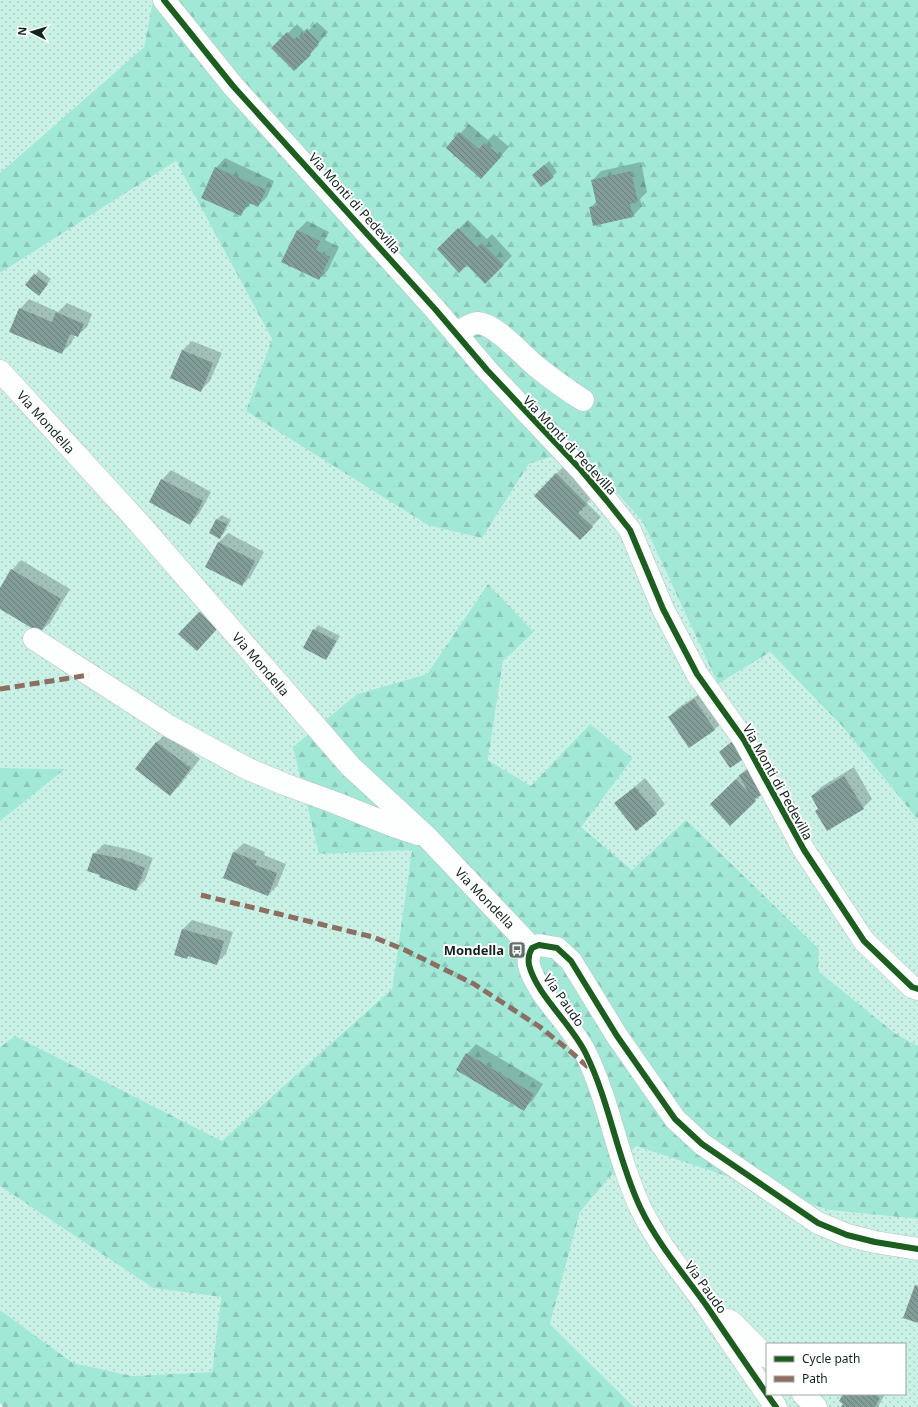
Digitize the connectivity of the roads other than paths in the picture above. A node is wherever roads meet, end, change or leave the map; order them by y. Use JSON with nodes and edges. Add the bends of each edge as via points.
{"nodes":[{"id":1,"x":164,"y":0,"type":"edge"},
{"id":2,"x":456,"y":334,"type":"junction"},
{"id":3,"x":0,"y":371,"type":"edge"},
{"id":4,"x":582,"y":400,"type":"dead end"},
{"id":5,"x":34,"y":639,"type":"dead end"},
{"id":6,"x":426,"y":837,"type":"junction"},
{"id":7,"x":532,"y":948,"type":"junction"},
{"id":8,"x":918,"y":989,"type":"edge"},
{"id":9,"x":918,"y":1249,"type":"edge"},
{"id":10,"x":716,"y":1320,"type":"junction"},
{"id":11,"x":766,"y":1356,"type":"edge"},
{"id":12,"x":766,"y":1392,"type":"edge"},
{"id":13,"x":768,"y":1395,"type":"edge"},
{"id":14,"x":804,"y":1395,"type":"edge"},
{"id":15,"x":776,"y":1407,"type":"edge"},
{"id":16,"x":816,"y":1407,"type":"edge"}],
"edges":[{"from":1,"to":2,"type":"street","name":"Via Monti di Pedevilla","via":[[233,86]]},
{"from":2,"to":4,"type":"street","via":[[477,323],[489,326],[536,367]]},
{"from":2,"to":8,"type":"street","name":"Via Monti di Pedevilla","via":[[581,470],[630,530],[663,609],[697,674],[744,740],[804,850],[864,941],[912,987]]},
{"from":3,"to":6,"type":"street","name":"Via Mondella","via":[[139,523],[350,767]]},
{"from":5,"to":6,"type":"street","via":[[169,726],[246,768]]},
{"from":6,"to":7,"type":"street","name":"Via Mondella"},
{"from":7,"to":9,"type":"street","name":"Via Paudo","via":[[538,945],[557,948],[571,961],[617,1036],[675,1119],[702,1144],[818,1223],[847,1235]]},
{"from":7,"to":10,"type":"street","name":"Via Paudo","via":[[529,964],[539,987],[586,1052],[629,1183],[641,1209],[664,1248]]},
{"from":10,"to":11,"type":"street","via":[[728,1320],[733,1323]]},
{"from":10,"to":12,"type":"street","name":"Via Paudo"},
{"from":13,"to":15,"type":"street","name":"Via Paudo"},
{"from":14,"to":16,"type":"street"}]}
